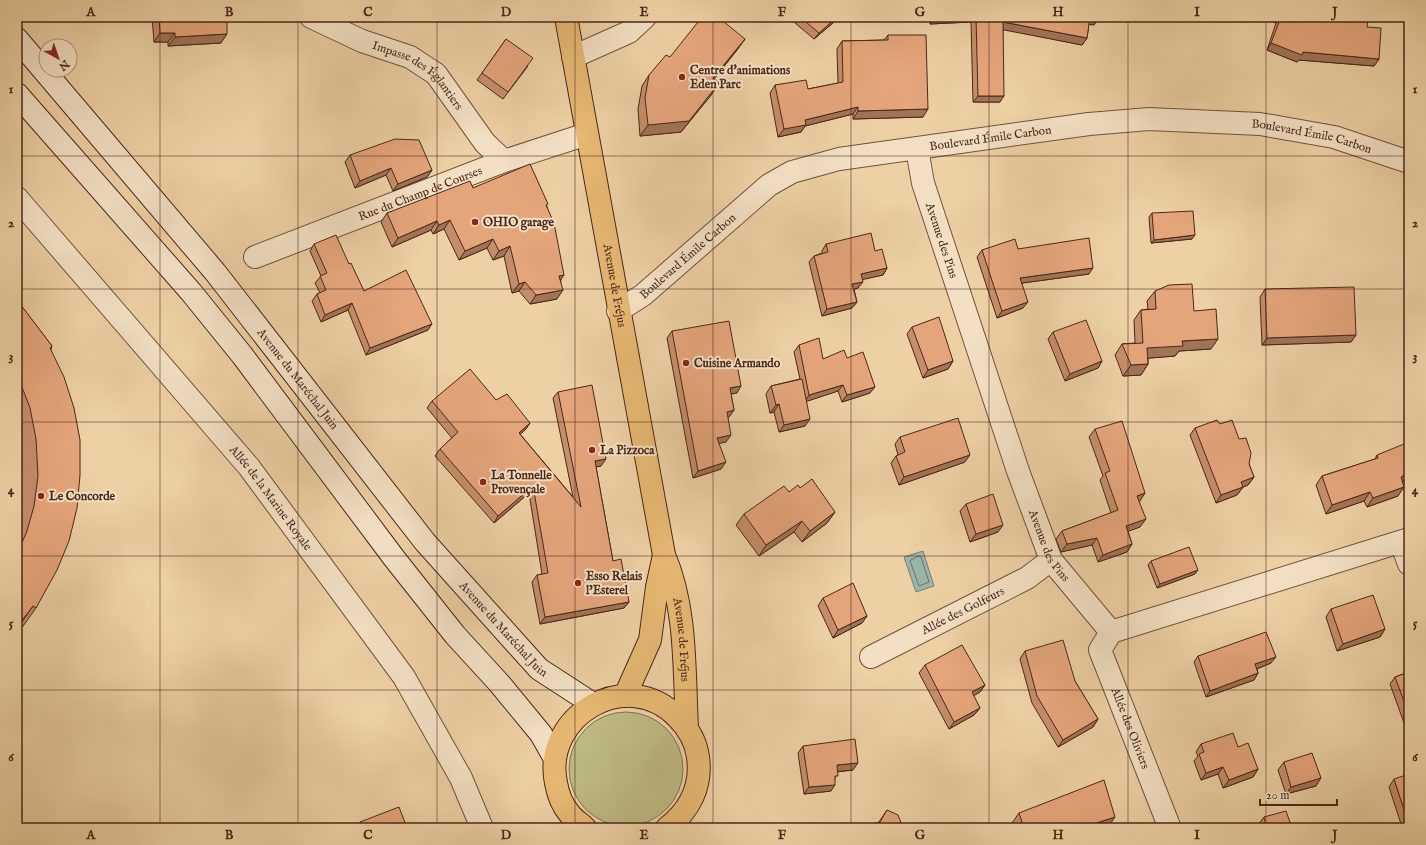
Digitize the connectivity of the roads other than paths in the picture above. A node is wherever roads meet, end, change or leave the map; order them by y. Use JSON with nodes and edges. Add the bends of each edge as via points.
{"nodes":[{"id":1,"x":311,"y":17,"type":"edge"},
{"id":2,"x":566,"y":17,"type":"edge"},
{"id":3,"x":646,"y":17,"type":"edge"},
{"id":4,"x":17,"y":39,"type":"edge"},
{"id":5,"x":573,"y":57,"type":"junction"},
{"id":6,"x":17,"y":94,"type":"edge"},
{"id":7,"x":587,"y":134,"type":"junction"},
{"id":8,"x":917,"y":149,"type":"junction"},
{"id":9,"x":504,"y":161,"type":"junction"},
{"id":10,"x":1409,"y":162,"type":"edge"},
{"id":11,"x":17,"y":198,"type":"edge"},
{"id":12,"x":255,"y":257,"type":"dead end"},
{"id":13,"x":618,"y":311,"type":"junction"},
{"id":14,"x":1405,"y":541,"type":"edge"},
{"id":15,"x":664,"y":555,"type":"junction"},
{"id":16,"x":1052,"y":560,"type":"junction"},
{"id":17,"x":1409,"y":564,"type":"edge"},
{"id":18,"x":1112,"y":632,"type":"junction"},
{"id":19,"x":871,"y":657,"type":"dead end"},
{"id":20,"x":625,"y":696,"type":"junction"},
{"id":21,"x":593,"y":704,"type":"junction"},
{"id":22,"x":687,"y":728,"type":"junction"},
{"id":23,"x":554,"y":757,"type":"junction"},
{"id":24,"x":677,"y":825,"type":"edge"},
{"id":25,"x":1169,"y":826,"type":"dead end"},
{"id":26,"x":482,"y":828,"type":"edge"},
{"id":27,"x":584,"y":828,"type":"edge"}],
"edges":[{"from":1,"to":9,"type":"street","name":"Impasse des Églantiers","via":[[362,41],[410,57],[436,74],[485,143]]},
{"from":2,"to":5,"type":"main road","name":"Avenue de Fréjus"},
{"from":3,"to":5,"type":"street","via":[[629,32]]},
{"from":4,"to":21,"type":"street","name":"Avenue du Maréchal Juin","via":[[215,272],[425,542],[539,669]]},
{"from":5,"to":7,"type":"main road","name":"Avenue de Fréjus"},
{"from":6,"to":23,"type":"street","via":[[242,355],[394,558],[455,635],[541,734]]},
{"from":7,"to":9,"type":"street","name":"Rue du Champ de Courses"},
{"from":7,"to":13,"type":"main road","name":"Avenue de Fréjus"},
{"from":8,"to":10,"type":"street","name":"Boulevard Émile Carbon","via":[[1089,124],[1149,119],[1260,124],[1334,137]]},
{"from":8,"to":13,"type":"street","name":"Boulevard Émile Carbon","via":[[839,159],[792,172],[769,185],[643,295]]},
{"from":8,"to":16,"type":"street","name":"Avenue des Pins","via":[[923,183],[1018,471]]},
{"from":9,"to":12,"type":"street","name":"Rue du Champ de Courses"},
{"from":11,"to":26,"type":"street","name":"Allée de la Marine Royale","via":[[246,462],[404,677],[461,778]]},
{"from":13,"to":15,"type":"main road","name":"Avenue de Fréjus"},
{"from":14,"to":17,"type":"street"},
{"from":14,"to":18,"type":"street"},
{"from":15,"to":20,"type":"main road","name":"Avenue de Fréjus","via":[[650,640]]},
{"from":15,"to":22,"type":"main road","name":"Avenue de Fréjus","via":[[673,577],[682,635]]},
{"from":16,"to":18,"type":"street","name":"Avenue des Pins"},
{"from":16,"to":19,"type":"street","name":"Allée des Golfeurs","via":[[1027,578]]},
{"from":18,"to":25,"type":"street","name":"Allée des Oliviers","via":[[1100,650]]},
{"from":20,"to":21,"type":"main road"},
{"from":20,"to":22,"type":"main road","via":[[649,699],[670,710]]},
{"from":21,"to":23,"type":"main road","via":[[576,717],[563,732]]},
{"from":22,"to":24,"type":"main road","via":[[697,750],[699,768],[697,786]]},
{"from":23,"to":27,"type":"main road","via":[[558,794],[569,813]]}]}
